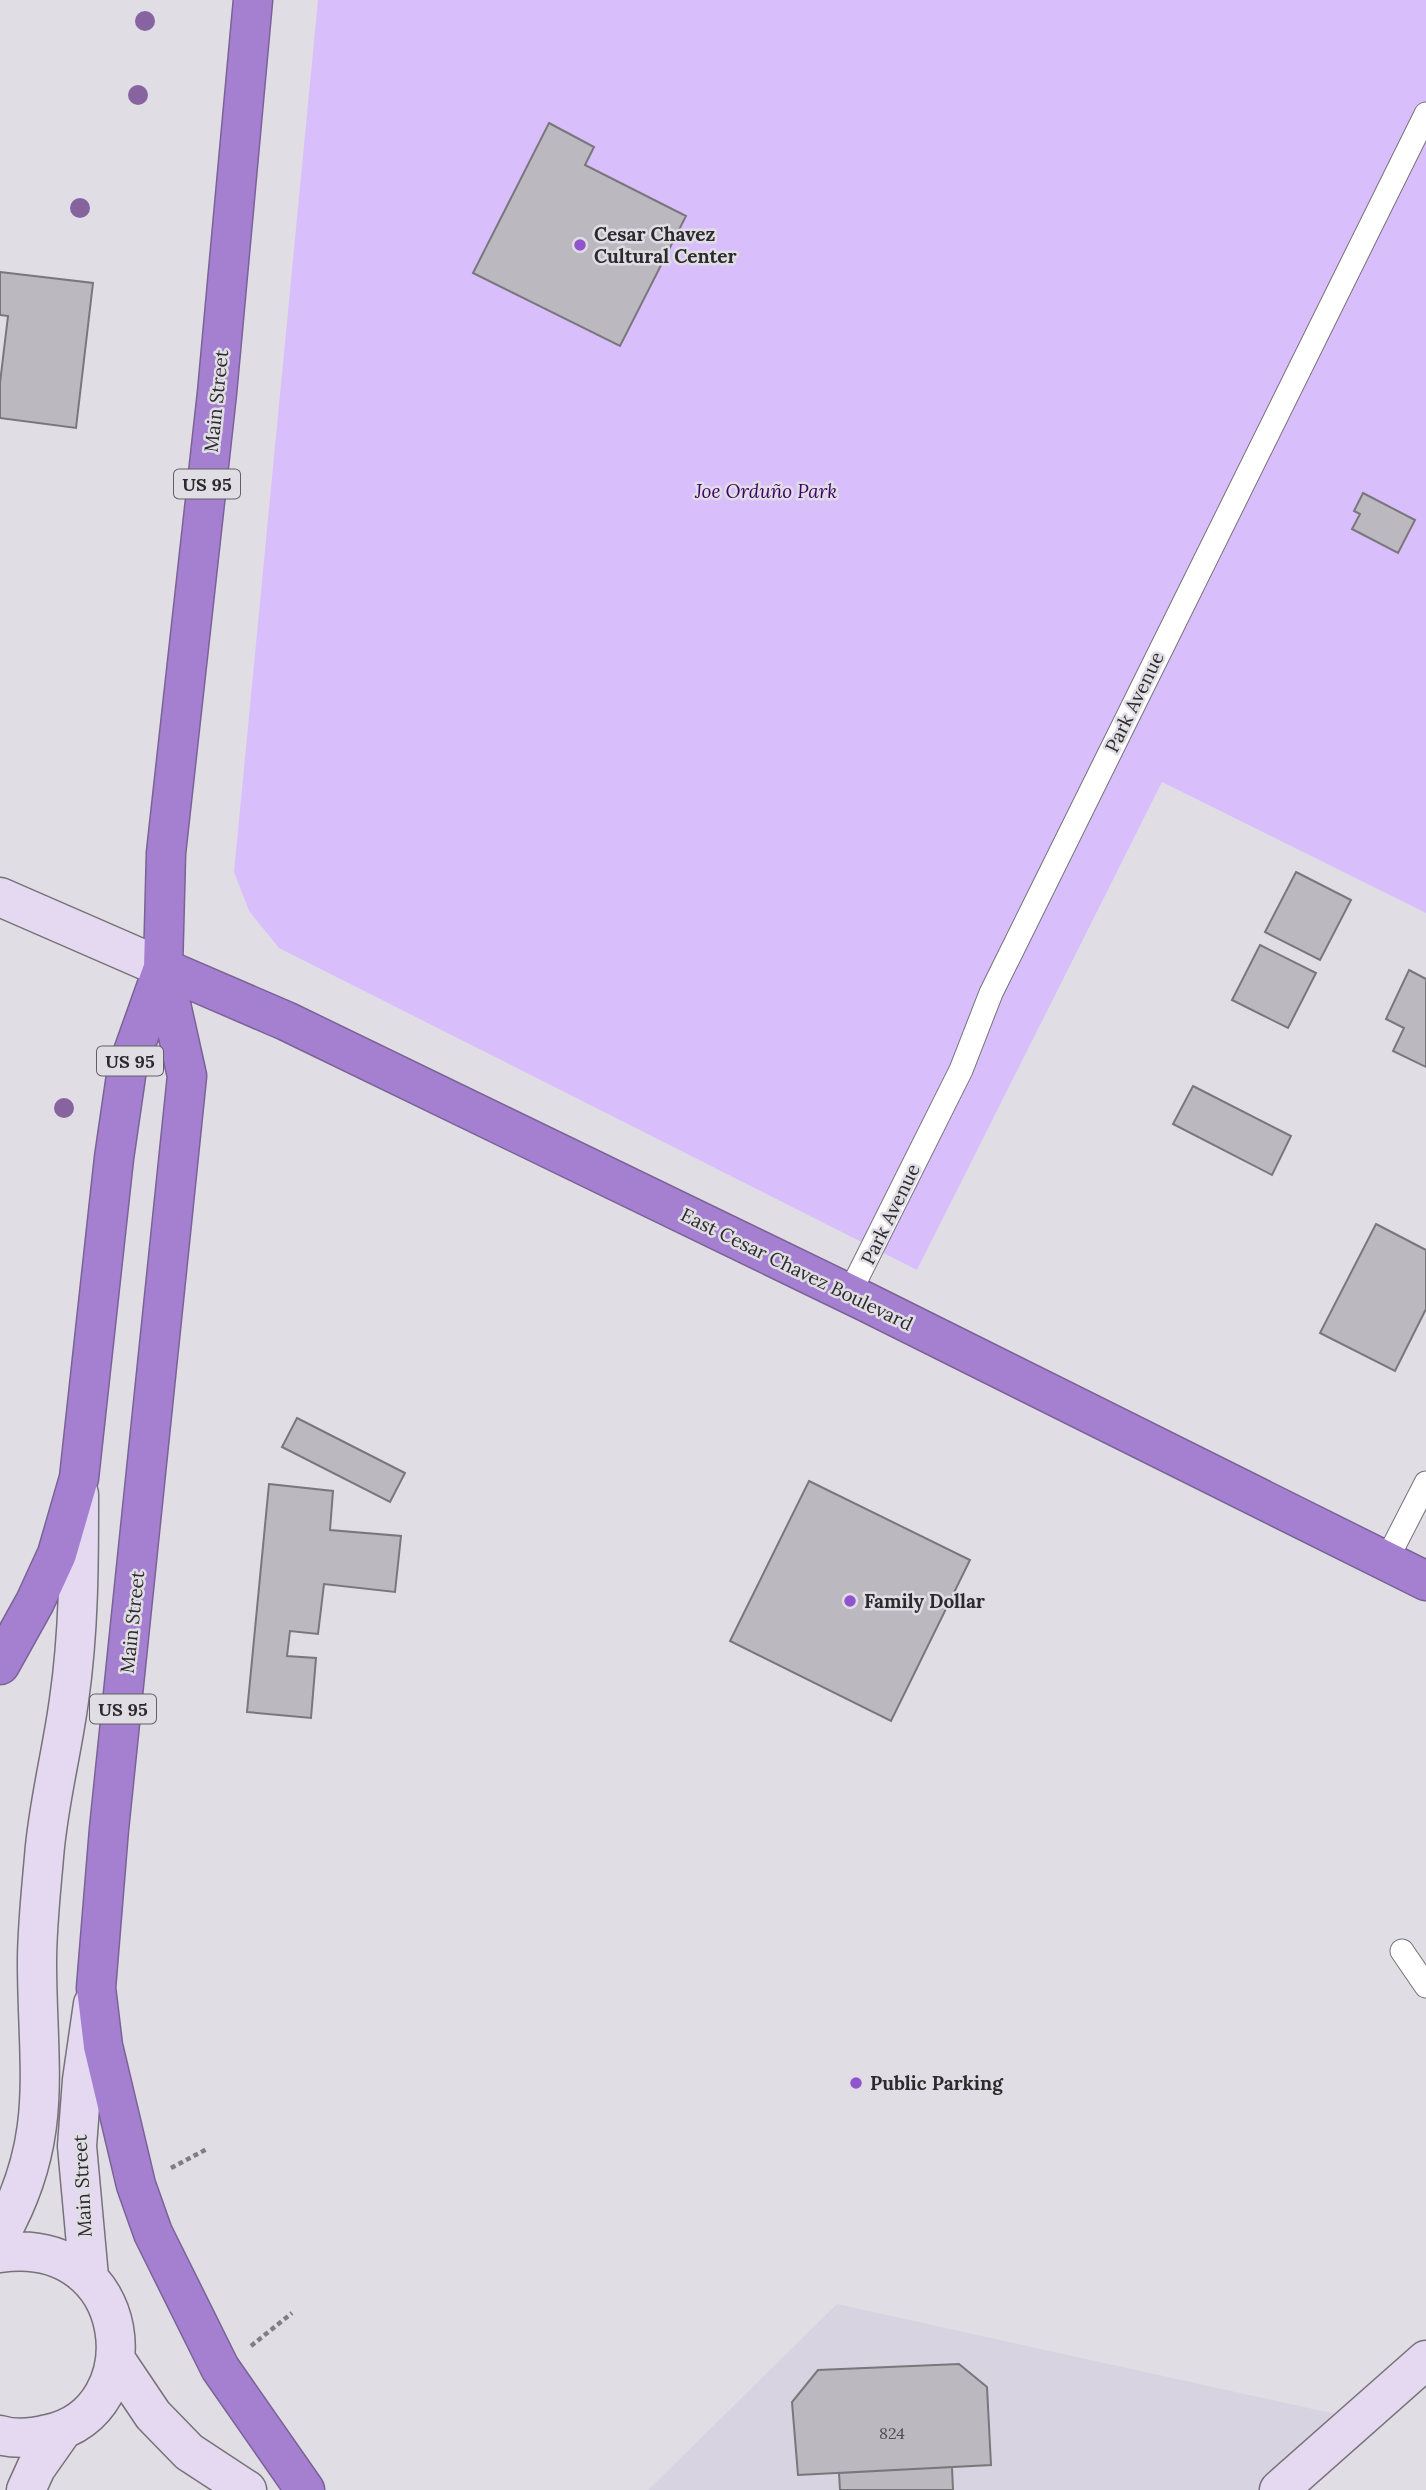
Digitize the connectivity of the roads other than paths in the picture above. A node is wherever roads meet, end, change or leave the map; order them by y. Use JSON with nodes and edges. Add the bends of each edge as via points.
{"nodes":[{"id":1,"x":253,"y":0,"type":"edge"},
{"id":2,"x":1426,"y":114,"type":"edge"},
{"id":3,"x":0,"y":897,"type":"edge"},
{"id":4,"x":163,"y":968,"type":"junction"},
{"id":5,"x":849,"y":1294,"type":"junction"},
{"id":6,"x":79,"y":1478,"type":"junction"},
{"id":7,"x":1426,"y":1483,"type":"edge"},
{"id":8,"x":1386,"y":1561,"type":"junction"},
{"id":9,"x":1426,"y":1581,"type":"edge"},
{"id":10,"x":0,"y":1665,"type":"edge"},
{"id":11,"x":1402,"y":1951,"type":"dead end"},
{"id":12,"x":1426,"y":1986,"type":"edge"},
{"id":13,"x":96,"y":1988,"type":"junction"},
{"id":14,"x":0,"y":2235,"type":"edge"},
{"id":15,"x":0,"y":2253,"type":"edge"},
{"id":16,"x":89,"y":2277,"type":"junction"},
{"id":17,"x":116,"y":2360,"type":"junction"},
{"id":18,"x":1426,"y":2360,"type":"edge"},
{"id":19,"x":62,"y":2431,"type":"junction"},
{"id":20,"x":0,"y":2435,"type":"edge"},
{"id":21,"x":26,"y":2490,"type":"edge"},
{"id":22,"x":247,"y":2490,"type":"edge"},
{"id":23,"x":305,"y":2490,"type":"edge"},
{"id":24,"x":1279,"y":2490,"type":"edge"}],
"edges":[{"from":1,"to":4,"type":"highway","name":"Main Street","number":"US 95","via":[[217,393],[166,853]]},
{"from":2,"to":5,"type":"lane","name":"Park Avenue","via":[[991,993],[961,1070]]},
{"from":3,"to":4,"type":"main road"},
{"from":4,"to":5,"type":"highway","name":"East Cesar Chavez Boulevard","via":[[286,1021]]},
{"from":4,"to":6,"type":"highway","name":"Main Street","number":"US 95","via":[[127,1069]]},
{"from":4,"to":13,"type":"highway","name":"Main Street","number":"US 95","via":[[187,1076]]},
{"from":5,"to":8,"type":"highway","name":"East Cesar Chavez Boulevard"},
{"from":6,"to":10,"type":"highway","number":"US 95","via":[[57,1554]]},
{"from":6,"to":14,"type":"main road","name":"Main Street","number":"US 95","via":[[77,1611],[69,1699],[44,1854],[37,1960],[38,2134],[25,2184]]},
{"from":7,"to":8,"type":"lane"},
{"from":8,"to":9,"type":"highway","name":"East Cesar Chavez Boulevard"},
{"from":11,"to":12,"type":"lane"},
{"from":13,"to":16,"type":"main road","name":"Main Street","number":"US 95","via":[[77,2146]]},
{"from":13,"to":23,"type":"highway","number":"US 95","via":[[103,2046],[136,2185],[153,2233],[220,2368]]},
{"from":15,"to":16,"type":"main road","via":[[26,2250],[47,2254]]},
{"from":16,"to":17,"type":"main road","via":[[112,2315]]},
{"from":17,"to":19,"type":"main road","via":[[96,2403]]},
{"from":17,"to":22,"type":"main road","via":[[153,2414],[189,2452]]},
{"from":18,"to":24,"type":"main road"},
{"from":19,"to":20,"type":"main road","via":[[32,2438]]},
{"from":19,"to":21,"type":"main road"}]}
